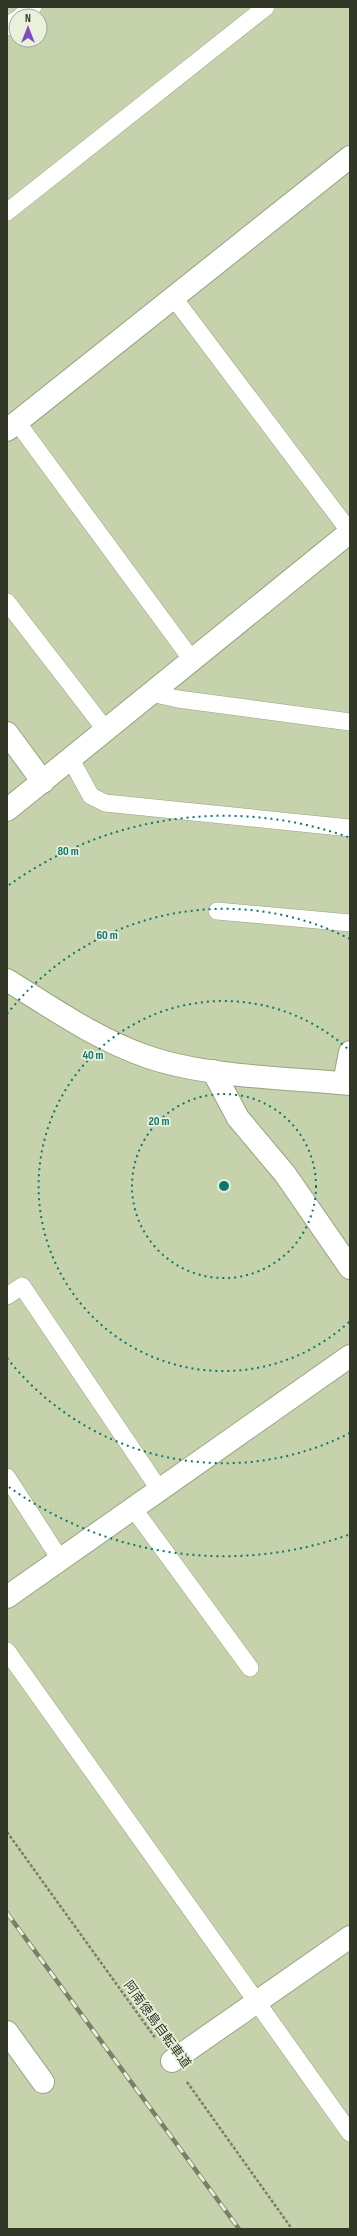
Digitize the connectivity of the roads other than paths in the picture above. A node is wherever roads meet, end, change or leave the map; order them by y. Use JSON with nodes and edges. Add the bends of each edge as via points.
{"nodes":[{"id":1,"x":266,"y":7,"type":"edge"},
{"id":2,"x":350,"y":157,"type":"edge"},
{"id":3,"x":7,"y":212,"type":"edge"},
{"id":4,"x":174,"y":298,"type":"junction"},
{"id":5,"x":12,"y":426,"type":"edge"},
{"id":6,"x":350,"y":532,"type":"edge"},
{"id":7,"x":7,"y":602,"type":"edge"},
{"id":8,"x":192,"y":660,"type":"junction"},
{"id":9,"x":151,"y":693,"type":"junction"},
{"id":10,"x":350,"y":722,"type":"edge"},
{"id":11,"x":105,"y":729,"type":"junction"},
{"id":12,"x":7,"y":733,"type":"edge"},
{"id":13,"x":70,"y":758,"type":"junction"},
{"id":14,"x":43,"y":782,"type":"junction"},
{"id":15,"x":7,"y":810,"type":"edge"},
{"id":16,"x":350,"y":828,"type":"edge"},
{"id":17,"x":217,"y":911,"type":"dead end"},
{"id":18,"x":350,"y":923,"type":"edge"},
{"id":19,"x":7,"y":980,"type":"edge"},
{"id":20,"x":350,"y":1052,"type":"edge"},
{"id":21,"x":213,"y":1071,"type":"junction"},
{"id":22,"x":347,"y":1084,"type":"edge"},
{"id":23,"x":350,"y":1268,"type":"edge"},
{"id":24,"x":7,"y":1296,"type":"edge"},
{"id":25,"x":350,"y":1356,"type":"edge"},
{"id":26,"x":7,"y":1477,"type":"edge"},
{"id":27,"x":159,"y":1489,"type":"junction"},
{"id":28,"x":133,"y":1508,"type":"junction"},
{"id":29,"x":60,"y":1559,"type":"junction"},
{"id":30,"x":7,"y":1597,"type":"edge"},
{"id":31,"x":7,"y":1651,"type":"edge"},
{"id":32,"x":250,"y":1668,"type":"dead end"},
{"id":33,"x":350,"y":1937,"type":"edge"},
{"id":34,"x":257,"y":2002,"type":"junction"},
{"id":35,"x":7,"y":2032,"type":"edge"},
{"id":36,"x":172,"y":2061,"type":"road end"},
{"id":37,"x":43,"y":2082,"type":"dead end"},
{"id":38,"x":350,"y":2133,"type":"edge"}],
"edges":[{"from":1,"to":3,"type":"lane"},
{"from":2,"to":4,"type":"street"},
{"from":4,"to":5,"type":"street"},
{"from":4,"to":6,"type":"lane"},
{"from":5,"to":8,"type":"lane"},
{"from":6,"to":8,"type":"street"},
{"from":7,"to":11,"type":"lane"},
{"from":8,"to":9,"type":"street"},
{"from":9,"to":10,"type":"lane","via":[[178,699]]},
{"from":9,"to":11,"type":"street"},
{"from":11,"to":13,"type":"street"},
{"from":12,"to":14,"type":"street"},
{"from":13,"to":14,"type":"street"},
{"from":13,"to":16,"type":"lane","via":[[91,796],[105,803]]},
{"from":14,"to":15,"type":"street"},
{"from":17,"to":18,"type":"lane"},
{"from":19,"to":21,"type":"street","via":[[98,1036],[148,1057]]},
{"from":20,"to":22,"type":"street"},
{"from":21,"to":22,"type":"street"},
{"from":21,"to":23,"type":"street","via":[[238,1118],[285,1174]]},
{"from":24,"to":27,"type":"lane","via":[[22,1286]]},
{"from":25,"to":27,"type":"street"},
{"from":26,"to":29,"type":"lane"},
{"from":27,"to":28,"type":"street"},
{"from":28,"to":29,"type":"street"},
{"from":28,"to":32,"type":"lane"},
{"from":29,"to":30,"type":"street"},
{"from":31,"to":34,"type":"lane"},
{"from":33,"to":34,"type":"street"},
{"from":34,"to":36,"type":"street"},
{"from":34,"to":38,"type":"lane"},
{"from":35,"to":37,"type":"street"}]}
